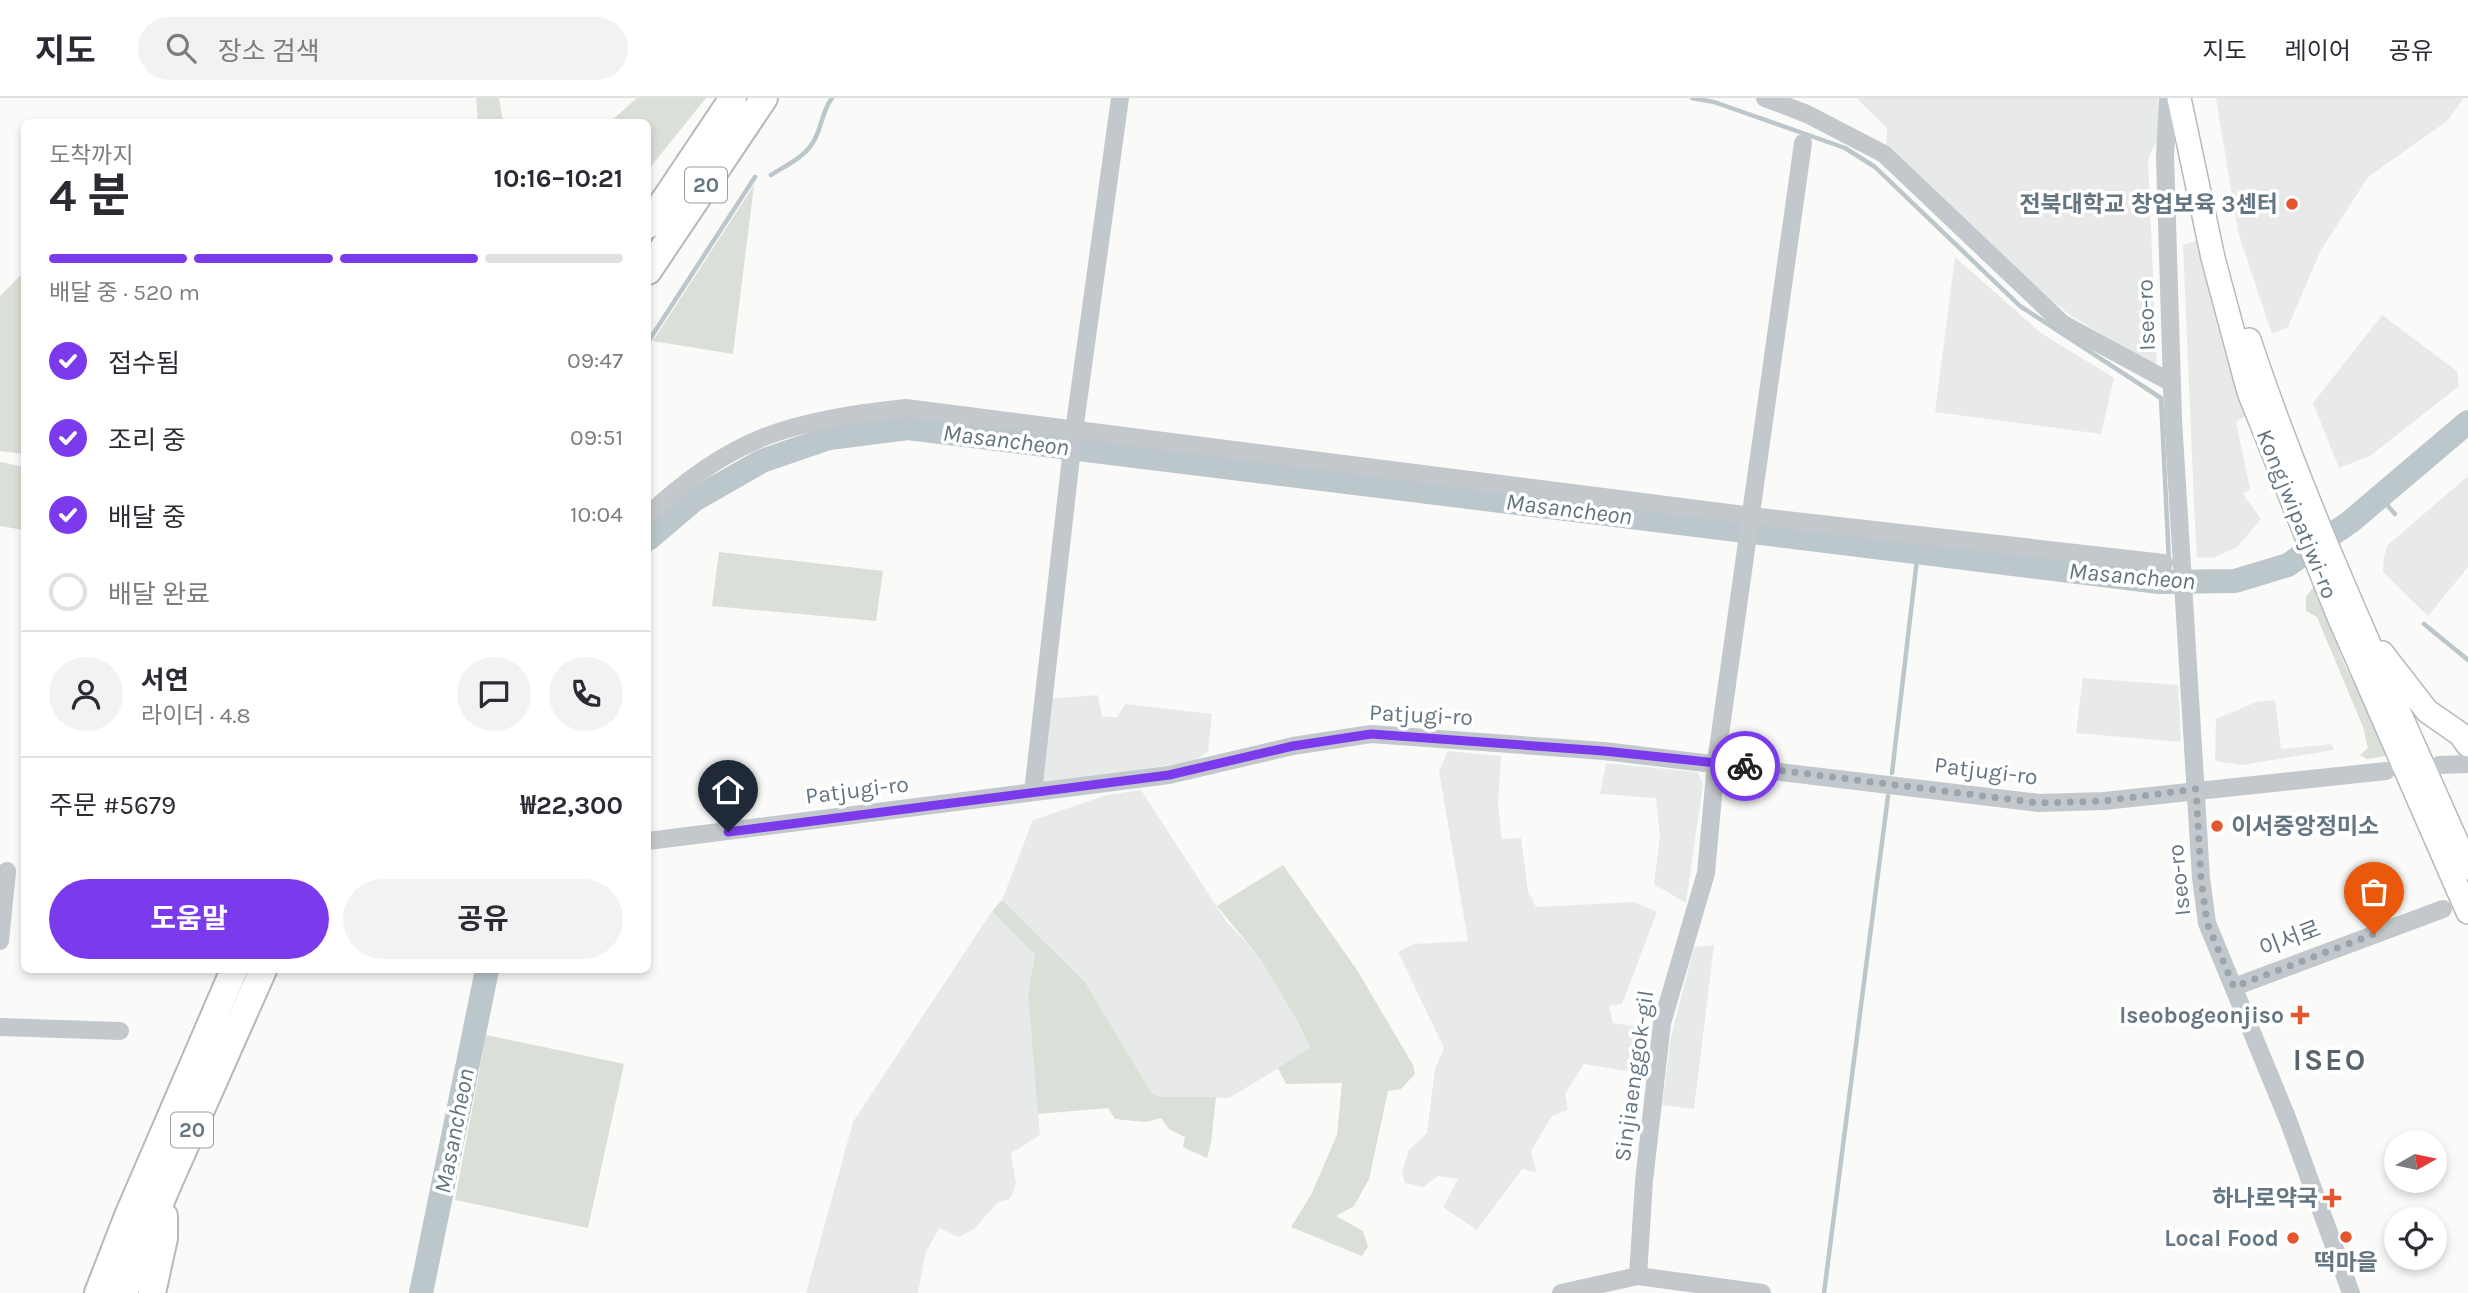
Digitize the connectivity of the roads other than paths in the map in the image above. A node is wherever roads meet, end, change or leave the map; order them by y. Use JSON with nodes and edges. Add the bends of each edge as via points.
{"nodes":[{"id":1,"x":733,"y":98,"type":"edge"},
{"id":2,"x":764,"y":98,"type":"edge"},
{"id":3,"x":1120,"y":98,"type":"edge"},
{"id":4,"x":1765,"y":98,"type":"edge"},
{"id":5,"x":2168,"y":98,"type":"edge"},
{"id":6,"x":2179,"y":98,"type":"edge"},
{"id":7,"x":2193,"y":98,"type":"edge"},
{"id":8,"x":1803,"y":143,"type":"dead end"},
{"id":9,"x":651,"y":221,"type":"edge"},
{"id":10,"x":651,"y":267,"type":"edge"},
{"id":11,"x":2172,"y":383,"type":"junction"},
{"id":12,"x":1074,"y":435,"type":"junction"},
{"id":13,"x":651,"y":512,"type":"edge"},
{"id":14,"x":2307,"y":515,"type":"junction"},
{"id":15,"x":1751,"y":521,"type":"junction"},
{"id":16,"x":2164,"y":563,"type":"dead end"},
{"id":17,"x":2330,"y":573,"type":"junction"},
{"id":18,"x":2369,"y":642,"type":"junction"},
{"id":19,"x":2464,"y":740,"type":"edge"},
{"id":20,"x":1716,"y":763,"type":"junction"},
{"id":21,"x":2468,"y":764,"type":"edge"},
{"id":22,"x":2439,"y":765,"type":"dead end"},
{"id":23,"x":2386,"y":771,"type":"dead end"},
{"id":24,"x":2196,"y":789,"type":"junction"},
{"id":25,"x":1033,"y":792,"type":"junction"},
{"id":26,"x":651,"y":841,"type":"edge"},
{"id":27,"x":2468,"y":868,"type":"edge"},
{"id":28,"x":10,"y":872,"type":"edge"},
{"id":29,"x":2443,"y":909,"type":"dead end"},
{"id":30,"x":2468,"y":912,"type":"edge"},
{"id":31,"x":0,"y":941,"type":"edge"},
{"id":32,"x":233,"y":973,"type":"edge"},
{"id":33,"x":262,"y":973,"type":"edge"},
{"id":34,"x":2234,"y":987,"type":"junction"},
{"id":35,"x":0,"y":1027,"type":"edge"},
{"id":36,"x":120,"y":1031,"type":"dead end"},
{"id":37,"x":164,"y":1191,"type":"junction"},
{"id":38,"x":1637,"y":1276,"type":"junction"},
{"id":39,"x":98,"y":1293,"type":"edge"},
{"id":40,"x":124,"y":1293,"type":"edge"},
{"id":41,"x":152,"y":1293,"type":"edge"},
{"id":42,"x":1561,"y":1293,"type":"edge"},
{"id":43,"x":1762,"y":1293,"type":"edge"},
{"id":44,"x":2351,"y":1293,"type":"edge"}],
"edges":[{"from":1,"to":9,"type":"highway","number":"20"},
{"from":2,"to":10,"type":"highway","number":"20"},
{"from":3,"to":12,"type":"street"},
{"from":4,"to":11,"type":"street","via":[[1884,154],[2063,324]]},
{"from":5,"to":11,"type":"street","name":"Iseo-ro","via":[[2165,156]]},
{"from":6,"to":14,"type":"main road","name":"Kongjwipatjwi-ro","via":[[2213,258],[2249,392]]},
{"from":7,"to":14,"type":"main road","name":"Kongjwipatjwi-ro","via":[[2212,200],[2248,335]]},
{"from":8,"to":15,"type":"street","name":"Sinjiaenggok-gil"},
{"from":11,"to":24,"type":"street","name":"Iseo-ro"},
{"from":12,"to":13,"type":"street","via":[[906,408],[865,412],[763,438],[683,485]]},
{"from":12,"to":15,"type":"street"},
{"from":12,"to":25,"type":"street"},
{"from":14,"to":17,"type":"main road","name":"Kongjwipatjwi-ro"},
{"from":15,"to":16,"type":"street"},
{"from":15,"to":20,"type":"street","name":"Sinjiaenggok-gil"},
{"from":17,"to":18,"type":"main road","name":"Kongjwipatjwi-ro"},
{"from":17,"to":30,"type":"main road","name":"Kongjwipatjwi-ro"},
{"from":18,"to":19,"type":"main road","via":[[2427,711]]},
{"from":18,"to":27,"type":"main road","name":"Kongjwipatjwi-ro"},
{"from":20,"to":24,"type":"street","name":"Patjugi-ro","via":[[2039,803],[2104,801]]},
{"from":20,"to":25,"type":"street","name":"Patjugi-ro","via":[[1371,734],[1293,746],[1169,775]]},
{"from":20,"to":38,"type":"street","name":"Sinjiaenggok-gil","via":[[1706,873],[1662,1023]]},
{"from":21,"to":22,"type":"street"},
{"from":23,"to":24,"type":"street","name":"Patjugi-ro"},
{"from":24,"to":34,"type":"street","name":"Iseo-ro","via":[[2207,923]]},
{"from":25,"to":26,"type":"street","name":"Patjugi-ro"},
{"from":28,"to":31,"type":"street"},
{"from":29,"to":34,"type":"street","name":"이서로"},
{"from":32,"to":39,"type":"highway","number":"20"},
{"from":33,"to":37,"type":"highway","number":"20"},
{"from":34,"to":44,"type":"street","name":"Iseo-ro"},
{"from":35,"to":36,"type":"street"},
{"from":37,"to":40,"type":"highway","number":"20"},
{"from":37,"to":41,"type":"highway","via":[[164,1238]]},
{"from":38,"to":42,"type":"street"},
{"from":38,"to":43,"type":"street"}]}
